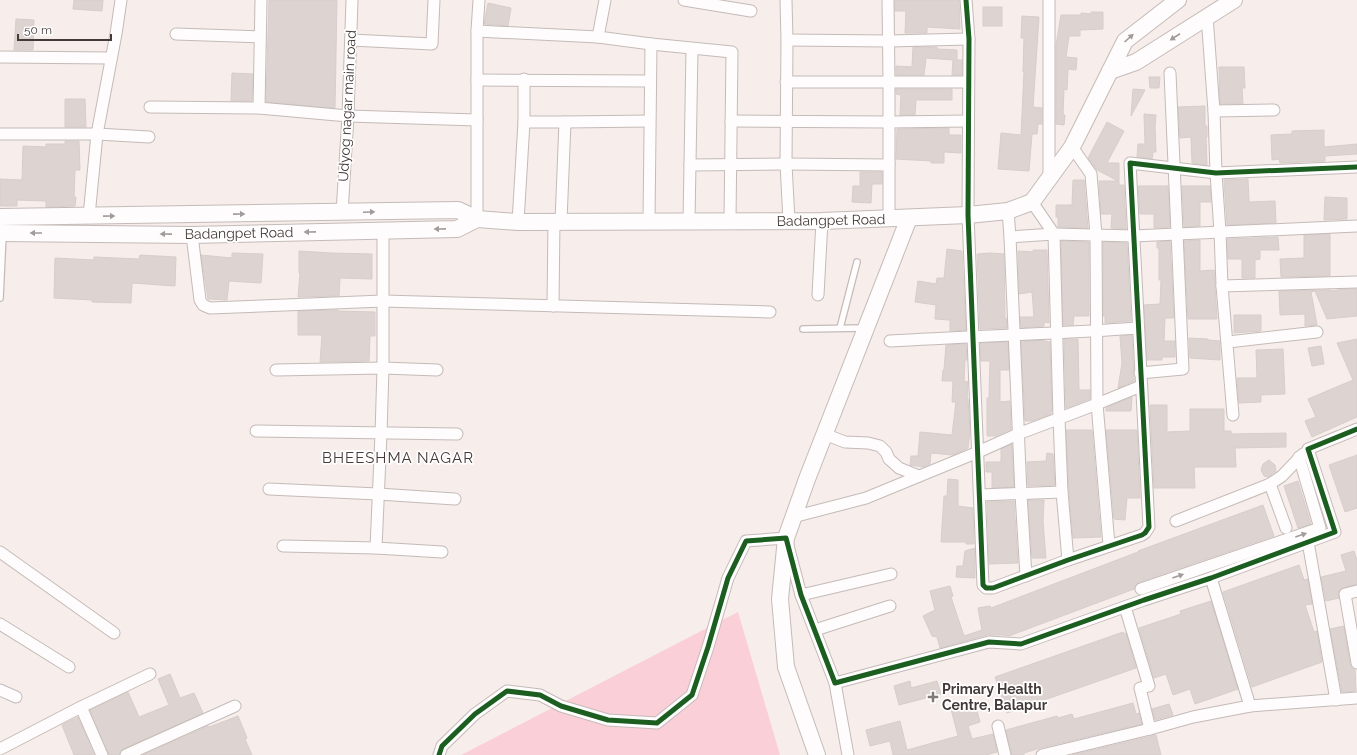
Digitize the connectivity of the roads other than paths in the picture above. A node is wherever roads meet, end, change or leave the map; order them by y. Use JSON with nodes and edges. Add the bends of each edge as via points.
{"nodes":[{"id":1,"x":121,"y":0,"type":"edge"},
{"id":2,"x":261,"y":0,"type":"edge"},
{"id":3,"x":352,"y":0,"type":"edge"},
{"id":4,"x":434,"y":0,"type":"edge"},
{"id":5,"x":479,"y":0,"type":"edge"},
{"id":6,"x":605,"y":0,"type":"edge"},
{"id":7,"x":684,"y":0,"type":"edge"},
{"id":8,"x":786,"y":0,"type":"edge"},
{"id":9,"x":888,"y":0,"type":"edge"},
{"id":10,"x":966,"y":0,"type":"edge"},
{"id":11,"x":1049,"y":0,"type":"edge"},
{"id":12,"x":1178,"y":0,"type":"edge"},
{"id":13,"x":1234,"y":0,"type":"edge"},
{"id":14,"x":751,"y":12,"type":"dead end"},
{"id":15,"x":1207,"y":16,"type":"junction"},
{"id":16,"x":477,"y":31,"type":"junction"},
{"id":17,"x":176,"y":34,"type":"dead end"},
{"id":18,"x":260,"y":37,"type":"junction"},
{"id":19,"x":598,"y":37,"type":"junction"},
{"id":20,"x":969,"y":39,"type":"junction"},
{"id":21,"x":351,"y":40,"type":"junction"},
{"id":22,"x":787,"y":40,"type":"junction"},
{"id":23,"x":889,"y":41,"type":"junction"},
{"id":24,"x":651,"y":44,"type":"junction"},
{"id":25,"x":692,"y":49,"type":"junction"},
{"id":26,"x":0,"y":57,"type":"edge"},
{"id":27,"x":111,"y":58,"type":"junction"},
{"id":28,"x":1110,"y":71,"type":"junction"},
{"id":29,"x":1170,"y":73,"type":"dead end"},
{"id":30,"x":524,"y":79,"type":"junction"},
{"id":31,"x":477,"y":80,"type":"junction"},
{"id":32,"x":649,"y":81,"type":"junction"},
{"id":33,"x":786,"y":82,"type":"junction"},
{"id":34,"x":889,"y":82,"type":"junction"},
{"id":35,"x":968,"y":82,"type":"junction"},
{"id":36,"x":150,"y":107,"type":"dead end"},
{"id":37,"x":259,"y":108,"type":"junction"},
{"id":38,"x":1274,"y":110,"type":"dead end"},
{"id":39,"x":1214,"y":111,"type":"junction"},
{"id":40,"x":348,"y":116,"type":"junction"},
{"id":41,"x":477,"y":120,"type":"junction"},
{"id":42,"x":731,"y":121,"type":"junction"},
{"id":43,"x":968,"y":121,"type":"junction"},
{"id":44,"x":524,"y":122,"type":"junction"},
{"id":45,"x":565,"y":122,"type":"junction"},
{"id":46,"x":649,"y":122,"type":"junction"},
{"id":47,"x":786,"y":122,"type":"junction"},
{"id":48,"x":889,"y":122,"type":"junction"},
{"id":49,"x":0,"y":134,"type":"edge"},
{"id":50,"x":97,"y":134,"type":"junction"},
{"id":51,"x":149,"y":137,"type":"dead end"},
{"id":52,"x":1072,"y":147,"type":"junction"},
{"id":53,"x":786,"y":164,"type":"junction"},
{"id":54,"x":690,"y":165,"type":"junction"},
{"id":55,"x":731,"y":165,"type":"junction"},
{"id":56,"x":889,"y":165,"type":"junction"},
{"id":57,"x":1357,"y":167,"type":"edge"},
{"id":58,"x":1174,"y":169,"type":"junction"},
{"id":59,"x":1216,"y":173,"type":"junction"},
{"id":60,"x":1049,"y":179,"type":"junction"},
{"id":61,"x":1032,"y":202,"type":"junction"},
{"id":62,"x":1008,"y":211,"type":"junction"},
{"id":63,"x":342,"y":213,"type":"junction"},
{"id":64,"x":142,"y":215,"type":"junction"},
{"id":65,"x":968,"y":215,"type":"junction"},
{"id":66,"x":90,"y":216,"type":"junction"},
{"id":67,"x":0,"y":217,"type":"edge"},
{"id":68,"x":889,"y":218,"type":"junction"},
{"id":69,"x":909,"y":218,"type":"junction"},
{"id":70,"x":476,"y":219,"type":"junction"},
{"id":71,"x":649,"y":220,"type":"junction"},
{"id":72,"x":730,"y":220,"type":"junction"},
{"id":73,"x":822,"y":220,"type":"junction"},
{"id":74,"x":557,"y":221,"type":"junction"},
{"id":75,"x":689,"y":221,"type":"junction"},
{"id":76,"x":789,"y":221,"type":"junction"},
{"id":77,"x":518,"y":222,"type":"junction"},
{"id":78,"x":1357,"y":226,"type":"edge"},
{"id":79,"x":383,"y":230,"type":"junction"},
{"id":80,"x":1220,"y":232,"type":"junction"},
{"id":81,"x":2,"y":233,"type":"edge"},
{"id":82,"x":142,"y":234,"type":"junction"},
{"id":83,"x":1054,"y":234,"type":"junction"},
{"id":84,"x":1176,"y":234,"type":"junction"},
{"id":85,"x":192,"y":235,"type":"junction"},
{"id":86,"x":1096,"y":236,"type":"junction"},
{"id":87,"x":1133,"y":236,"type":"junction"},
{"id":88,"x":1010,"y":237,"type":"junction"},
{"id":89,"x":857,"y":262,"type":"dead end"},
{"id":90,"x":1357,"y":282,"type":"edge"},
{"id":91,"x":1222,"y":286,"type":"junction"},
{"id":92,"x":818,"y":295,"type":"dead end"},
{"id":93,"x":0,"y":298,"type":"edge"},
{"id":94,"x":383,"y":302,"type":"junction"},
{"id":95,"x":553,"y":306,"type":"junction"},
{"id":96,"x":770,"y":312,"type":"dead end"},
{"id":97,"x":840,"y":328,"type":"junction"},
{"id":98,"x":865,"y":328,"type":"junction"},
{"id":99,"x":1138,"y":328,"type":"junction"},
{"id":100,"x":803,"y":329,"type":"dead end"},
{"id":101,"x":1096,"y":331,"type":"junction"},
{"id":102,"x":1317,"y":332,"type":"dead end"},
{"id":103,"x":1058,"y":333,"type":"junction"},
{"id":104,"x":973,"y":336,"type":"junction"},
{"id":105,"x":1015,"y":336,"type":"junction"},
{"id":106,"x":890,"y":341,"type":"dead end"},
{"id":107,"x":1228,"y":342,"type":"junction"},
{"id":108,"x":383,"y":368,"type":"junction"},
{"id":109,"x":276,"y":370,"type":"dead end"},
{"id":110,"x":437,"y":370,"type":"dead end"},
{"id":111,"x":1140,"y":373,"type":"junction"},
{"id":112,"x":1141,"y":386,"type":"junction"},
{"id":113,"x":1097,"y":404,"type":"junction"},
{"id":114,"x":1233,"y":415,"type":"dead end"},
{"id":115,"x":1059,"y":418,"type":"junction"},
{"id":116,"x":1357,"y":428,"type":"edge"},
{"id":117,"x":256,"y":431,"type":"dead end"},
{"id":118,"x":381,"y":434,"type":"junction"},
{"id":119,"x":457,"y":434,"type":"dead end"},
{"id":120,"x":824,"y":434,"type":"junction"},
{"id":121,"x":1018,"y":434,"type":"junction"},
{"id":122,"x":1308,"y":449,"type":"junction"},
{"id":123,"x":978,"y":452,"type":"junction"},
{"id":124,"x":1299,"y":457,"type":"junction"},
{"id":125,"x":920,"y":476,"type":"junction"},
{"id":126,"x":1270,"y":484,"type":"junction"},
{"id":127,"x":269,"y":489,"type":"dead end"},
{"id":128,"x":1062,"y":492,"type":"junction"},
{"id":129,"x":378,"y":494,"type":"junction"},
{"id":130,"x":1021,"y":494,"type":"junction"},
{"id":131,"x":980,"y":495,"type":"junction"},
{"id":132,"x":455,"y":499,"type":"dead end"},
{"id":133,"x":793,"y":517,"type":"junction"},
{"id":134,"x":1176,"y":521,"type":"dead end"},
{"id":135,"x":1286,"y":528,"type":"dead end"},
{"id":136,"x":786,"y":538,"type":"junction"},
{"id":137,"x":1308,"y":542,"type":"junction"},
{"id":138,"x":283,"y":546,"type":"dead end"},
{"id":139,"x":1110,"y":546,"type":"junction"},
{"id":140,"x":376,"y":548,"type":"junction"},
{"id":141,"x":0,"y":552,"type":"edge"},
{"id":142,"x":442,"y":552,"type":"dead end"},
{"id":143,"x":1068,"y":560,"type":"junction"},
{"id":144,"x":891,"y":574,"type":"dead end"},
{"id":145,"x":1026,"y":576,"type":"junction"},
{"id":146,"x":1211,"y":578,"type":"junction"},
{"id":147,"x":1141,"y":589,"type":"dead end"},
{"id":148,"x":1357,"y":591,"type":"edge"},
{"id":149,"x":801,"y":595,"type":"junction"},
{"id":150,"x":890,"y":606,"type":"dead end"},
{"id":151,"x":1124,"y":607,"type":"junction"},
{"id":152,"x":0,"y":624,"type":"edge"},
{"id":153,"x":815,"y":630,"type":"junction"},
{"id":154,"x":114,"y":634,"type":"dead end"},
{"id":155,"x":1357,"y":663,"type":"edge"},
{"id":156,"x":69,"y":668,"type":"dead end"},
{"id":157,"x":150,"y":674,"type":"dead end"},
{"id":158,"x":835,"y":684,"type":"junction"},
{"id":159,"x":0,"y":690,"type":"edge"},
{"id":160,"x":16,"y":697,"type":"dead end"},
{"id":161,"x":1357,"y":698,"type":"edge"},
{"id":162,"x":1336,"y":700,"type":"junction"},
{"id":163,"x":235,"y":706,"type":"dead end"},
{"id":164,"x":1250,"y":706,"type":"junction"},
{"id":165,"x":81,"y":707,"type":"junction"},
{"id":166,"x":998,"y":726,"type":"dead end"},
{"id":167,"x":1150,"y":728,"type":"junction"},
{"id":168,"x":0,"y":749,"type":"edge"},
{"id":169,"x":0,"y":752,"type":"edge"},
{"id":170,"x":6,"y":755,"type":"edge"},
{"id":171,"x":102,"y":755,"type":"edge"},
{"id":172,"x":126,"y":755,"type":"edge"},
{"id":173,"x":439,"y":755,"type":"edge"},
{"id":174,"x":817,"y":755,"type":"edge"},
{"id":175,"x":848,"y":755,"type":"edge"},
{"id":176,"x":1005,"y":755,"type":"edge"},
{"id":177,"x":1042,"y":755,"type":"edge"}],
"edges":[{"from":1,"to":27,"type":"street"},
{"from":2,"to":18,"type":"street"},
{"from":3,"to":21,"type":"street","name":"Udyog nagar main road"},
{"from":4,"to":21,"type":"street","via":[[432,44]]},
{"from":5,"to":16,"type":"street"},
{"from":6,"to":19,"type":"street"},
{"from":7,"to":14,"type":"street"},
{"from":8,"to":22,"type":"street"},
{"from":9,"to":23,"type":"street"},
{"from":10,"to":20,"type":"street"},
{"from":11,"to":60,"type":"street"},
{"from":28,"to":12,"type":"main road","one_way":true,"via":[[1125,41]]},
{"from":13,"to":15,"type":"main road"},
{"from":15,"to":28,"type":"main road","one_way":true,"via":[[1136,62]]},
{"from":15,"to":39,"type":"street"},
{"from":16,"to":19,"type":"street"},
{"from":16,"to":31,"type":"street"},
{"from":17,"to":18,"type":"street"},
{"from":18,"to":37,"type":"street"},
{"from":19,"to":24,"type":"street"},
{"from":20,"to":23,"type":"street"},
{"from":20,"to":35,"type":"street"},
{"from":21,"to":40,"type":"street","name":"Udyog nagar main road"},
{"from":22,"to":23,"type":"street"},
{"from":22,"to":33,"type":"street"},
{"from":23,"to":34,"type":"street"},
{"from":24,"to":25,"type":"street"},
{"from":24,"to":32,"type":"street"},
{"from":25,"to":42,"type":"street","via":[[732,52]]},
{"from":25,"to":54,"type":"street"},
{"from":26,"to":27,"type":"street"},
{"from":27,"to":50,"type":"street"},
{"from":28,"to":52,"type":"main road"},
{"from":29,"to":58,"type":"street"},
{"from":30,"to":31,"type":"street"},
{"from":30,"to":32,"type":"street"},
{"from":30,"to":44,"type":"street"},
{"from":31,"to":41,"type":"street"},
{"from":32,"to":46,"type":"street"},
{"from":33,"to":34,"type":"street"},
{"from":33,"to":47,"type":"street"},
{"from":34,"to":35,"type":"street"},
{"from":34,"to":48,"type":"street"},
{"from":35,"to":43,"type":"street"},
{"from":36,"to":37,"type":"street"},
{"from":37,"to":40,"type":"street"},
{"from":38,"to":39,"type":"street"},
{"from":39,"to":59,"type":"street"},
{"from":40,"to":41,"type":"street"},
{"from":40,"to":63,"type":"street","name":"Udyog nagar main road"},
{"from":41,"to":70,"type":"street"},
{"from":42,"to":47,"type":"street"},
{"from":42,"to":55,"type":"street"},
{"from":43,"to":48,"type":"street"},
{"from":43,"to":65,"type":"street"},
{"from":44,"to":45,"type":"street"},
{"from":44,"to":77,"type":"street"},
{"from":45,"to":46,"type":"street"},
{"from":45,"to":74,"type":"street"},
{"from":46,"to":71,"type":"street"},
{"from":47,"to":48,"type":"street"},
{"from":47,"to":53,"type":"street"},
{"from":48,"to":56,"type":"street"},
{"from":49,"to":50,"type":"street"},
{"from":50,"to":51,"type":"street"},
{"from":50,"to":66,"type":"street"},
{"from":52,"to":60,"type":"main road"},
{"from":52,"to":86,"type":"street","via":[[1091,174]]},
{"from":53,"to":55,"type":"street"},
{"from":53,"to":56,"type":"street"},
{"from":53,"to":76,"type":"street"},
{"from":54,"to":55,"type":"street"},
{"from":54,"to":75,"type":"street"},
{"from":55,"to":72,"type":"street"},
{"from":56,"to":68,"type":"street"},
{"from":57,"to":59,"type":"street"},
{"from":58,"to":59,"type":"street"},
{"from":58,"to":84,"type":"street"},
{"from":58,"to":87,"type":"street","via":[[1130,164]]},
{"from":59,"to":80,"type":"street"},
{"from":60,"to":61,"type":"main road"},
{"from":61,"to":62,"type":"main road","name":"Badangpet Road"},
{"from":61,"to":83,"type":"street"},
{"from":62,"to":65,"type":"main road","name":"Badangpet Road"},
{"from":62,"to":88,"type":"street"},
{"from":64,"to":63,"type":"main road","name":"Badangpet Road","one_way":true},
{"from":63,"to":70,"type":"main road","name":"Badangpet Road","one_way":true,"via":[[458,210]]},
{"from":66,"to":64,"type":"main road","name":"Badangpet Road","one_way":true},
{"from":64,"to":82,"type":"main road"},
{"from":65,"to":69,"type":"main road","name":"Badangpet Road"},
{"from":65,"to":104,"type":"street"},
{"from":66,"to":67,"type":"main road","name":"Badangpet Road"},
{"from":68,"to":69,"type":"main road","name":"Badangpet Road"},
{"from":68,"to":73,"type":"main road","name":"Badangpet Road"},
{"from":69,"to":98,"type":"main road"},
{"from":70,"to":77,"type":"main road","name":"Badangpet Road"},
{"from":70,"to":79,"type":"main road","name":"Badangpet Road","one_way":true,"via":[[457,229]]},
{"from":71,"to":74,"type":"main road","name":"Badangpet Road"},
{"from":71,"to":75,"type":"main road","name":"Badangpet Road"},
{"from":72,"to":75,"type":"main road","name":"Badangpet Road"},
{"from":72,"to":76,"type":"main road","name":"Badangpet Road"},
{"from":73,"to":76,"type":"main road","name":"Badangpet Road"},
{"from":73,"to":92,"type":"street"},
{"from":74,"to":77,"type":"main road","name":"Badangpet Road"},
{"from":74,"to":95,"type":"street"},
{"from":78,"to":80,"type":"street"},
{"from":79,"to":85,"type":"main road","name":"Badangpet Road","one_way":true},
{"from":79,"to":94,"type":"street"},
{"from":80,"to":84,"type":"street"},
{"from":80,"to":91,"type":"street"},
{"from":82,"to":81,"type":"main road","name":"Badangpet Road","one_way":true},
{"from":81,"to":93,"type":"lane"},
{"from":85,"to":82,"type":"main road","name":"Badangpet Road","one_way":true},
{"from":83,"to":86,"type":"street"},
{"from":83,"to":88,"type":"street"},
{"from":83,"to":103,"type":"street"},
{"from":84,"to":87,"type":"street"},
{"from":84,"to":111,"type":"street","via":[[1183,369]]},
{"from":85,"to":94,"type":"street","via":[[200,300],[203,305],[210,308]]},
{"from":86,"to":87,"type":"street"},
{"from":86,"to":101,"type":"street"},
{"from":87,"to":99,"type":"street"},
{"from":88,"to":105,"type":"street"},
{"from":89,"to":97,"type":"lane"},
{"from":90,"to":91,"type":"street"},
{"from":91,"to":107,"type":"street"},
{"from":94,"to":95,"type":"street"},
{"from":94,"to":108,"type":"street"},
{"from":95,"to":96,"type":"street"},
{"from":97,"to":98,"type":"lane"},
{"from":97,"to":100,"type":"lane"},
{"from":98,"to":120,"type":"main road"},
{"from":99,"to":101,"type":"street"},
{"from":99,"to":111,"type":"street"},
{"from":101,"to":103,"type":"street"},
{"from":101,"to":113,"type":"street"},
{"from":102,"to":107,"type":"street"},
{"from":103,"to":105,"type":"street"},
{"from":103,"to":115,"type":"street"},
{"from":104,"to":105,"type":"street"},
{"from":104,"to":106,"type":"street"},
{"from":104,"to":123,"type":"street"},
{"from":105,"to":121,"type":"street"},
{"from":107,"to":114,"type":"street"},
{"from":108,"to":109,"type":"street"},
{"from":108,"to":110,"type":"street"},
{"from":108,"to":118,"type":"street"},
{"from":111,"to":112,"type":"street"},
{"from":112,"to":113,"type":"street"},
{"from":112,"to":139,"type":"street","via":[[1149,527],[1145,533]]},
{"from":113,"to":115,"type":"street"},
{"from":113,"to":139,"type":"street"},
{"from":115,"to":121,"type":"street"},
{"from":115,"to":128,"type":"street"},
{"from":116,"to":122,"type":"street"},
{"from":117,"to":118,"type":"street"},
{"from":118,"to":119,"type":"street"},
{"from":118,"to":129,"type":"street"},
{"from":120,"to":125,"type":"street","via":[[845,442],[880,446],[899,468]]},
{"from":120,"to":133,"type":"main road"},
{"from":121,"to":123,"type":"street"},
{"from":121,"to":130,"type":"street"},
{"from":122,"to":124,"type":"street"},
{"from":122,"to":137,"type":"street","via":[[1335,532]]},
{"from":123,"to":125,"type":"street"},
{"from":123,"to":131,"type":"street"},
{"from":124,"to":126,"type":"street","via":[[1282,476]]},
{"from":147,"to":124,"type":"street","one_way":true,"via":[[1320,528]]},
{"from":125,"to":133,"type":"street","via":[[866,498]]},
{"from":126,"to":134,"type":"street"},
{"from":126,"to":135,"type":"street"},
{"from":127,"to":129,"type":"street"},
{"from":128,"to":130,"type":"street"},
{"from":128,"to":143,"type":"street"},
{"from":129,"to":132,"type":"street"},
{"from":129,"to":140,"type":"street"},
{"from":130,"to":131,"type":"street"},
{"from":130,"to":145,"type":"street"},
{"from":131,"to":145,"type":"street","via":[[983,585],[986,588],[993,588]]},
{"from":133,"to":136,"type":"main road"},
{"from":136,"to":149,"type":"street"},
{"from":136,"to":173,"type":"street","via":[[746,541],[728,578],[692,695],[657,723],[608,720],[561,706],[540,695],[507,691],[475,714],[442,746]]},
{"from":136,"to":174,"type":"main road","via":[[780,599],[786,668]]},
{"from":137,"to":146,"type":"street"},
{"from":137,"to":162,"type":"street"},
{"from":138,"to":140,"type":"street"},
{"from":139,"to":143,"type":"street"},
{"from":140,"to":142,"type":"street"},
{"from":141,"to":154,"type":"street"},
{"from":143,"to":145,"type":"street"},
{"from":144,"to":149,"type":"street"},
{"from":146,"to":151,"type":"street"},
{"from":146,"to":164,"type":"street"},
{"from":148,"to":155,"type":"street","via":[[1345,594]]},
{"from":149,"to":153,"type":"street"},
{"from":150,"to":153,"type":"street"},
{"from":151,"to":158,"type":"street","via":[[1021,644],[989,642]]},
{"from":151,"to":167,"type":"street","via":[[1149,686],[1140,688]]},
{"from":152,"to":156,"type":"street"},
{"from":153,"to":158,"type":"street"},
{"from":157,"to":165,"type":"street"},
{"from":158,"to":175,"type":"street"},
{"from":159,"to":160,"type":"street"},
{"from":161,"to":162,"type":"street"},
{"from":162,"to":164,"type":"street"},
{"from":163,"to":172,"type":"street"},
{"from":164,"to":167,"type":"street"},
{"from":165,"to":168,"type":"street"},
{"from":165,"to":171,"type":"street"},
{"from":166,"to":176,"type":"street"},
{"from":167,"to":177,"type":"street"},
{"from":169,"to":170,"type":"street"}]}
